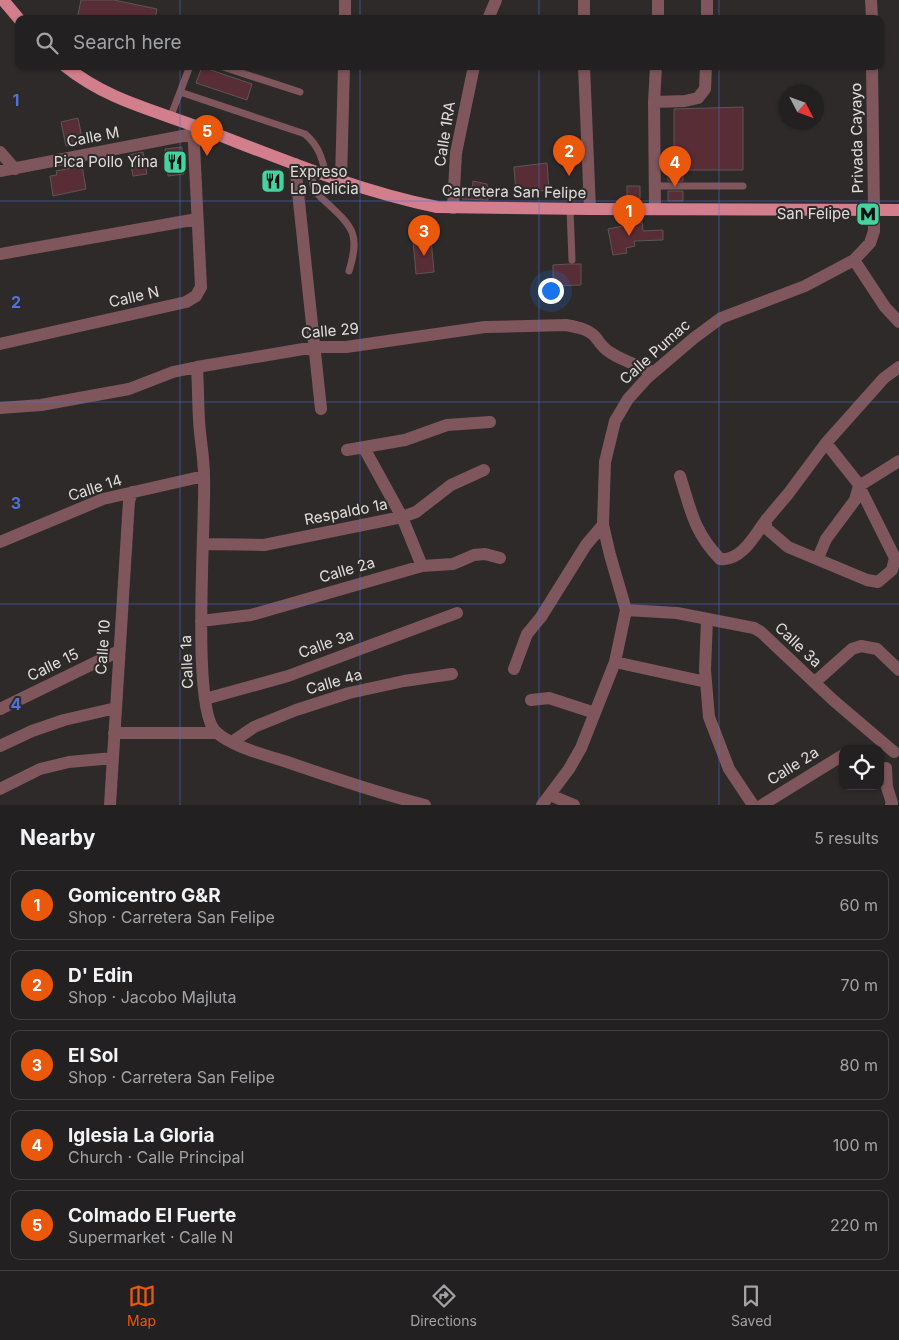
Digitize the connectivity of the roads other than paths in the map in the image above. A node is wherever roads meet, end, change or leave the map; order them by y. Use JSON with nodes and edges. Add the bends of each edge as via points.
{"nodes":[{"id":1,"x":3,"y":0,"type":"edge"},
{"id":2,"x":345,"y":0,"type":"edge"},
{"id":3,"x":496,"y":0,"type":"edge"},
{"id":4,"x":584,"y":0,"type":"edge"},
{"id":5,"x":658,"y":0,"type":"edge"},
{"id":6,"x":707,"y":0,"type":"edge"},
{"id":7,"x":871,"y":0,"type":"edge"},
{"id":8,"x":16,"y":15,"type":"edge"},
{"id":9,"x":345,"y":15,"type":"edge"},
{"id":10,"x":490,"y":15,"type":"edge"},
{"id":11,"x":584,"y":15,"type":"edge"},
{"id":12,"x":658,"y":15,"type":"edge"},
{"id":13,"x":707,"y":15,"type":"edge"},
{"id":14,"x":872,"y":15,"type":"edge"},
{"id":15,"x":70,"y":70,"type":"edge"},
{"id":16,"x":188,"y":70,"type":"edge"},
{"id":17,"x":232,"y":70,"type":"edge"},
{"id":18,"x":344,"y":70,"type":"edge"},
{"id":19,"x":473,"y":70,"type":"edge"},
{"id":20,"x":584,"y":70,"type":"edge"},
{"id":21,"x":656,"y":70,"type":"edge"},
{"id":22,"x":706,"y":70,"type":"edge"},
{"id":23,"x":872,"y":70,"type":"edge"},
{"id":24,"x":180,"y":92,"type":"junction"},
{"id":25,"x":300,"y":92,"type":"dead end"},
{"id":26,"x":654,"y":102,"type":"junction"},
{"id":27,"x":170,"y":118,"type":"junction"},
{"id":28,"x":193,"y":130,"type":"junction"},
{"id":29,"x":0,"y":152,"type":"edge"},
{"id":30,"x":295,"y":164,"type":"junction"},
{"id":31,"x":15,"y":169,"type":"junction"},
{"id":32,"x":311,"y":170,"type":"junction"},
{"id":33,"x":0,"y":172,"type":"edge"},
{"id":34,"x":326,"y":175,"type":"junction"},
{"id":35,"x":341,"y":180,"type":"junction"},
{"id":36,"x":655,"y":186,"type":"junction"},
{"id":37,"x":743,"y":186,"type":"dead end"},
{"id":38,"x":453,"y":208,"type":"junction"},
{"id":39,"x":874,"y":208,"type":"junction"},
{"id":40,"x":570,"y":209,"type":"junction"},
{"id":41,"x":590,"y":209,"type":"junction"},
{"id":42,"x":655,"y":209,"type":"junction"},
{"id":43,"x":899,"y":210,"type":"edge"},
{"id":44,"x":197,"y":219,"type":"junction"},
{"id":45,"x":0,"y":254,"type":"edge"},
{"id":46,"x":572,"y":260,"type":"dead end"},
{"id":47,"x":854,"y":260,"type":"junction"},
{"id":48,"x":348,"y":271,"type":"dead end"},
{"id":49,"x":899,"y":322,"type":"edge"},
{"id":50,"x":0,"y":344,"type":"edge"},
{"id":51,"x":315,"y":348,"type":"junction"},
{"id":52,"x":197,"y":367,"type":"junction"},
{"id":53,"x":899,"y":367,"type":"edge"},
{"id":54,"x":653,"y":372,"type":"junction"},
{"id":55,"x":0,"y":408,"type":"edge"},
{"id":56,"x":321,"y":409,"type":"dead end"},
{"id":57,"x":490,"y":422,"type":"dead end"},
{"id":58,"x":826,"y":443,"type":"junction"},
{"id":59,"x":364,"y":448,"type":"junction"},
{"id":60,"x":347,"y":450,"type":"dead end"},
{"id":61,"x":899,"y":460,"type":"edge"},
{"id":62,"x":484,"y":470,"type":"dead end"},
{"id":63,"x":204,"y":476,"type":"junction"},
{"id":64,"x":680,"y":476,"type":"dead end"},
{"id":65,"x":859,"y":486,"type":"junction"},
{"id":66,"x":132,"y":492,"type":"junction"},
{"id":67,"x":402,"y":517,"type":"junction"},
{"id":68,"x":766,"y":520,"type":"junction"},
{"id":69,"x":603,"y":525,"type":"junction"},
{"id":70,"x":0,"y":542,"type":"edge"},
{"id":71,"x":203,"y":544,"type":"junction"},
{"id":72,"x":500,"y":558,"type":"dead end"},
{"id":73,"x":818,"y":558,"type":"junction"},
{"id":74,"x":422,"y":566,"type":"junction"},
{"id":75,"x":626,"y":610,"type":"junction"},
{"id":76,"x":457,"y":613,"type":"dead end"},
{"id":77,"x":707,"y":619,"type":"junction"},
{"id":78,"x":201,"y":621,"type":"junction"},
{"id":79,"x":120,"y":652,"type":"junction"},
{"id":80,"x":615,"y":662,"type":"junction"},
{"id":81,"x":514,"y":669,"type":"dead end"},
{"id":82,"x":899,"y":670,"type":"edge"},
{"id":83,"x":452,"y":674,"type":"dead end"},
{"id":84,"x":706,"y":682,"type":"junction"},
{"id":85,"x":815,"y":682,"type":"junction"},
{"id":86,"x":205,"y":699,"type":"junction"},
{"id":87,"x":531,"y":700,"type":"dead end"},
{"id":88,"x":116,"y":708,"type":"junction"},
{"id":89,"x":0,"y":709,"type":"edge"},
{"id":90,"x":595,"y":713,"type":"junction"},
{"id":91,"x":114,"y":733,"type":"junction"},
{"id":92,"x":217,"y":733,"type":"junction"},
{"id":93,"x":232,"y":742,"type":"junction"},
{"id":94,"x":0,"y":746,"type":"edge"},
{"id":95,"x":884,"y":751,"type":"edge"},
{"id":96,"x":897,"y":752,"type":"edge"},
{"id":97,"x":839,"y":757,"type":"edge"},
{"id":98,"x":113,"y":758,"type":"junction"},
{"id":99,"x":886,"y":768,"type":"dead end"},
{"id":100,"x":0,"y":789,"type":"edge"},
{"id":101,"x":376,"y":799,"type":"edge"},
{"id":102,"x":546,"y":800,"type":"edge"},
{"id":103,"x":110,"y":805,"type":"edge"},
{"id":104,"x":425,"y":805,"type":"edge"},
{"id":105,"x":574,"y":805,"type":"edge"},
{"id":106,"x":754,"y":805,"type":"edge"},
{"id":107,"x":762,"y":805,"type":"edge"},
{"id":108,"x":891,"y":805,"type":"edge"}],
"edges":[{"from":1,"to":8,"type":"main road"},
{"from":2,"to":9,"type":"street"},
{"from":3,"to":10,"type":"street"},
{"from":4,"to":11,"type":"street"},
{"from":5,"to":12,"type":"street"},
{"from":6,"to":13,"type":"street"},
{"from":7,"to":14,"type":"street"},
{"from":15,"to":27,"type":"main road","name":"Carretera San Felipe","via":[[91,86]]},
{"from":16,"to":24,"type":"lane"},
{"from":17,"to":25,"type":"lane"},
{"from":18,"to":35,"type":"street"},
{"from":19,"to":38,"type":"street","name":"Calle 1RA","via":[[456,153]]},
{"from":20,"to":41,"type":"street"},
{"from":21,"to":26,"type":"street"},
{"from":22,"to":26,"type":"street","via":[[706,90],[698,98]]},
{"from":23,"to":39,"type":"street","name":"Privada Cayayo"},
{"from":24,"to":27,"type":"lane"},
{"from":24,"to":34,"type":"lane","via":[[305,134],[322,154]]},
{"from":26,"to":36,"type":"street"},
{"from":27,"to":28,"type":"main road","name":"Carretera San Felipe"},
{"from":28,"to":30,"type":"main road","name":"Carretera San Felipe"},
{"from":28,"to":31,"type":"street","name":"Calle M"},
{"from":28,"to":44,"type":"street","name":"Calle N"},
{"from":29,"to":31,"type":"street"},
{"from":30,"to":32,"type":"main road","name":"Carretera San Felipe"},
{"from":30,"to":51,"type":"street"},
{"from":31,"to":33,"type":"street","name":"Calle M"},
{"from":32,"to":34,"type":"main road","name":"Carretera San Felipe"},
{"from":32,"to":48,"type":"lane","via":[[314,189],[348,224],[354,237],[355,251]]},
{"from":34,"to":35,"type":"main road","name":"Carretera San Felipe"},
{"from":35,"to":38,"type":"main road","name":"Carretera San Felipe","via":[[418,203]]},
{"from":36,"to":37,"type":"lane"},
{"from":36,"to":42,"type":"street"},
{"from":38,"to":40,"type":"main road","name":"Carretera San Felipe"},
{"from":39,"to":42,"type":"main road","name":"Carretera San Felipe"},
{"from":39,"to":43,"type":"main road","name":"Carretera San Felipe"},
{"from":39,"to":47,"type":"street","name":"Calle Pumac","via":[[874,231],[870,243]]},
{"from":40,"to":41,"type":"main road","name":"Carretera San Felipe"},
{"from":40,"to":46,"type":"lane"},
{"from":41,"to":42,"type":"main road","name":"Carretera San Felipe"},
{"from":44,"to":45,"type":"street"},
{"from":44,"to":50,"type":"street","name":"Calle N","via":[[201,287],[193,299]]},
{"from":47,"to":49,"type":"street","via":[[885,307]]},
{"from":47,"to":54,"type":"street","name":"Calle Pumac","via":[[805,286],[721,318]]},
{"from":51,"to":52,"type":"street","name":"Calle 29"},
{"from":51,"to":54,"type":"street","name":"Calle 29","via":[[346,347],[485,327],[566,325],[588,331],[600,346]]},
{"from":51,"to":56,"type":"street"},
{"from":52,"to":55,"type":"street","name":"Calle 29","via":[[173,372],[129,389],[41,405]]},
{"from":52,"to":63,"type":"street","name":"Calle 1a"},
{"from":53,"to":58,"type":"street","via":[[884,378]]},
{"from":54,"to":69,"type":"street","name":"Calle Pumac","via":[[628,399],[615,421],[605,462]]},
{"from":57,"to":59,"type":"street","via":[[447,425],[406,440]]},
{"from":58,"to":65,"type":"street"},
{"from":58,"to":68,"type":"street"},
{"from":59,"to":60,"type":"street"},
{"from":59,"to":67,"type":"street"},
{"from":61,"to":65,"type":"street"},
{"from":62,"to":67,"type":"street","name":"Respaldo 1a","via":[[451,485],[416,512]]},
{"from":63,"to":66,"type":"street","name":"Calle 14"},
{"from":63,"to":71,"type":"street","name":"Calle 1a"},
{"from":64,"to":68,"type":"street","via":[[696,527],[707,546],[720,559],[740,553]]},
{"from":65,"to":73,"type":"street","via":[[855,500],[826,539]]},
{"from":65,"to":73,"type":"street","via":[[895,558],[892,570],[878,582]]},
{"from":66,"to":70,"type":"street","name":"Calle 14","via":[[103,499]]},
{"from":66,"to":79,"type":"street","name":"Calle 10"},
{"from":67,"to":71,"type":"street","name":"Respaldo 1a","via":[[264,545]]},
{"from":67,"to":74,"type":"street"},
{"from":68,"to":73,"type":"street","via":[[766,528],[788,546]]},
{"from":69,"to":75,"type":"street","name":"Calle Pumac"},
{"from":69,"to":81,"type":"street","via":[[586,545],[527,634]]},
{"from":71,"to":78,"type":"street","name":"Calle 1a"},
{"from":72,"to":74,"type":"street","name":"Calle 2a","via":[[474,555],[453,564]]},
{"from":74,"to":78,"type":"street","name":"Calle 2a","via":[[251,614]]},
{"from":75,"to":77,"type":"street","name":"Calle 3a","via":[[676,613]]},
{"from":75,"to":80,"type":"street","name":"Calle Pumac"},
{"from":76,"to":86,"type":"street","name":"Calle 3a","via":[[288,676]]},
{"from":77,"to":84,"type":"street"},
{"from":77,"to":85,"type":"street","name":"Calle 3a","via":[[761,632]]},
{"from":78,"to":86,"type":"street","name":"Calle 1a"},
{"from":79,"to":88,"type":"street","name":"Calle 10"},
{"from":79,"to":89,"type":"street","name":"Calle 15"},
{"from":80,"to":84,"type":"street"},
{"from":80,"to":90,"type":"street","name":"Calle Pumac"},
{"from":82,"to":85,"type":"street","via":[[877,650],[861,646],[852,649]]},
{"from":83,"to":93,"type":"street","name":"Calle 4a","via":[[358,691],[304,707],[254,727]]},
{"from":84,"to":106,"type":"street","via":[[710,717],[729,769]]},
{"from":85,"to":96,"type":"street","name":"Calle 3a"},
{"from":86,"to":92,"type":"street","name":"Calle 1a","via":[[211,725]]},
{"from":87,"to":90,"type":"street","via":[[549,698]]},
{"from":88,"to":91,"type":"street","name":"Calle 10"},
{"from":88,"to":94,"type":"street","via":[[64,720]]},
{"from":90,"to":102,"type":"street","name":"Calle Pumac","via":[[570,769]]},
{"from":91,"to":92,"type":"street"},
{"from":91,"to":98,"type":"street","name":"Calle 10"},
{"from":92,"to":93,"type":"street"},
{"from":93,"to":101,"type":"street"},
{"from":95,"to":96,"type":"street"},
{"from":97,"to":107,"type":"street","name":"Calle 2a"},
{"from":98,"to":100,"type":"street","via":[[69,762],[40,769]]},
{"from":98,"to":103,"type":"street","name":"Calle 10"},
{"from":99,"to":108,"type":"street"},
{"from":101,"to":104,"type":"street"},
{"from":102,"to":105,"type":"street"}]}
